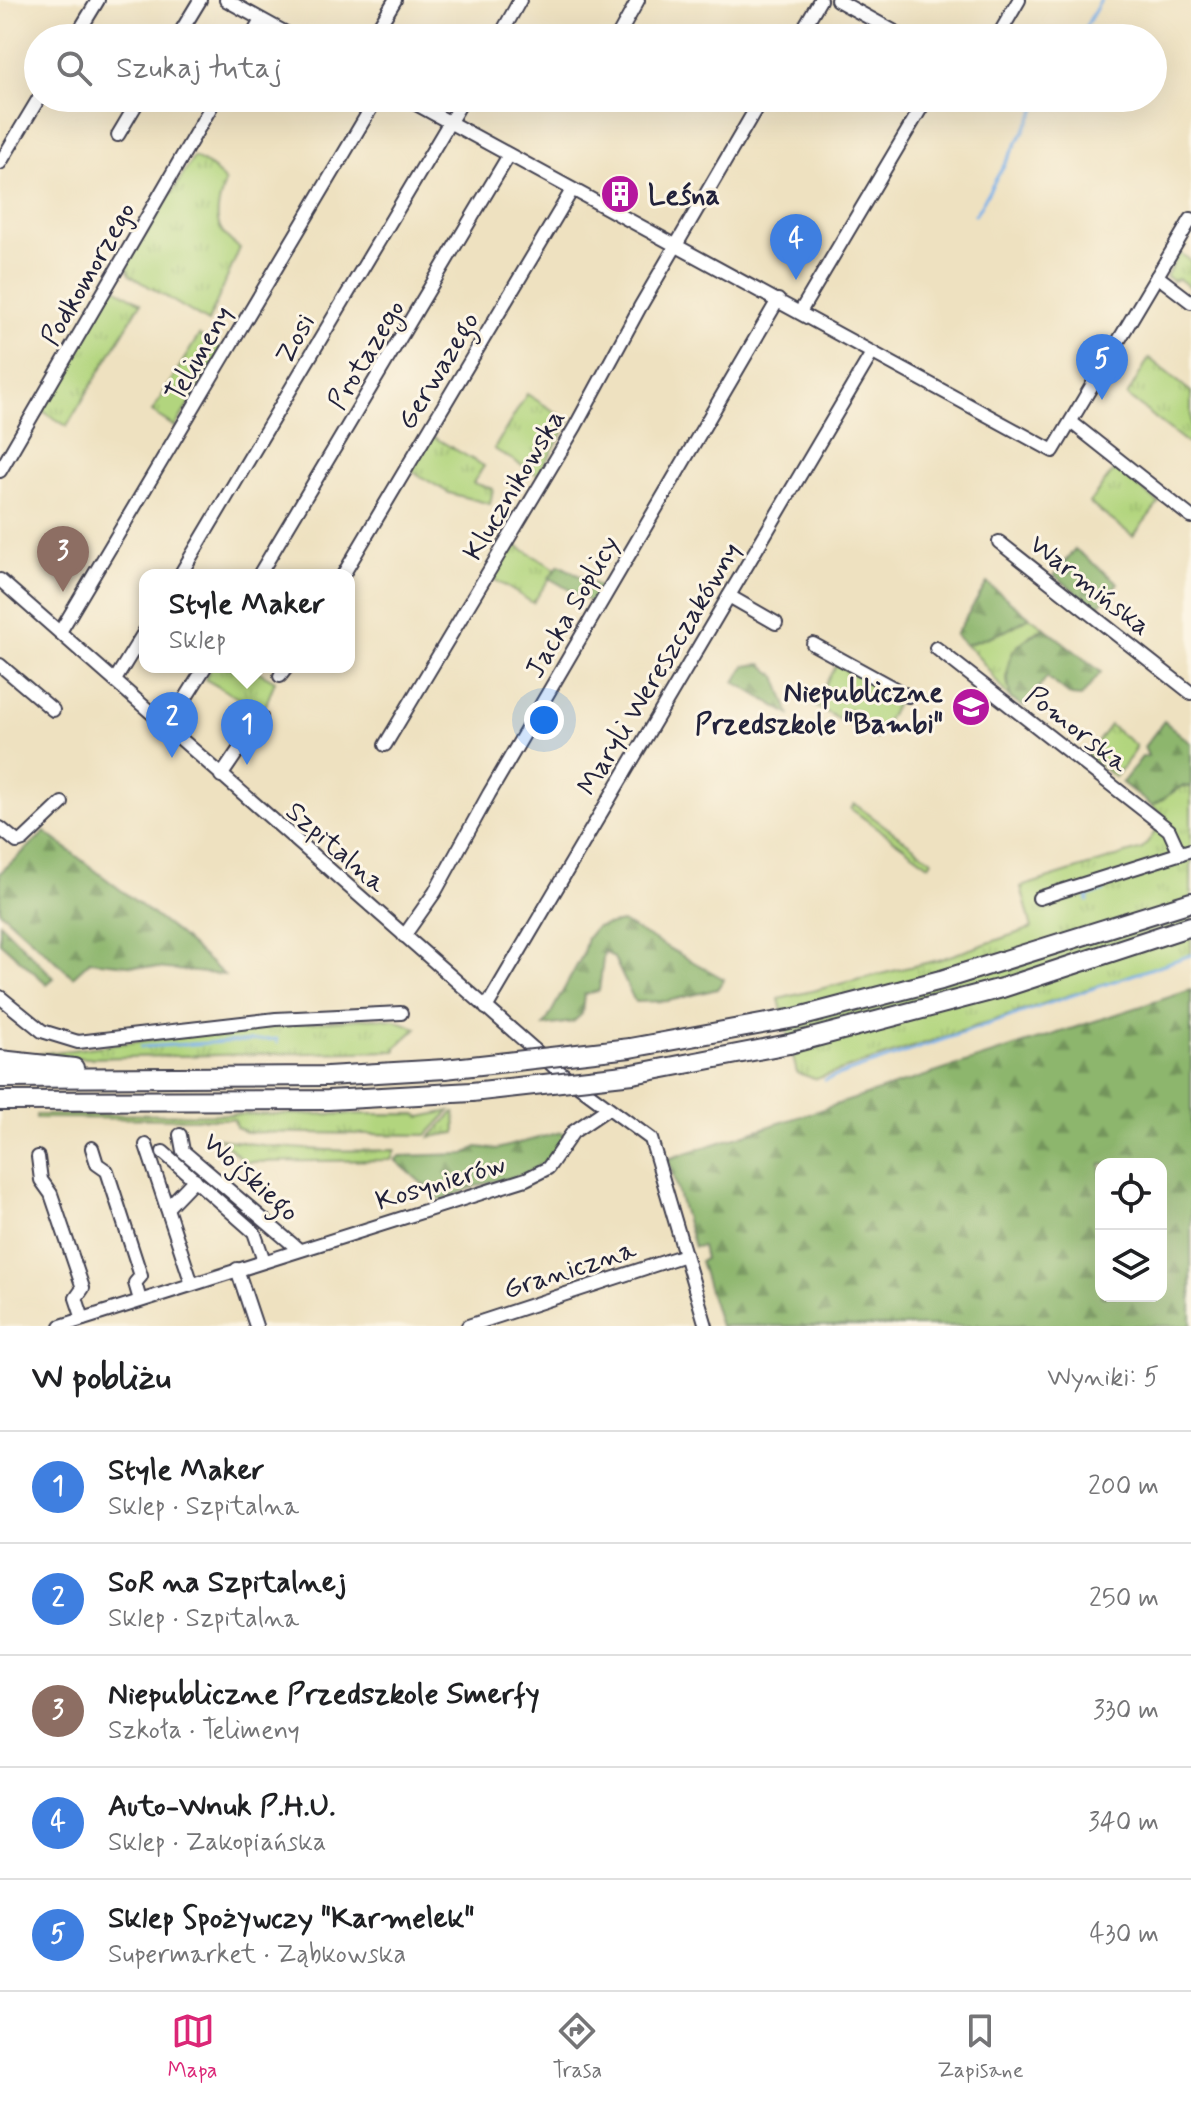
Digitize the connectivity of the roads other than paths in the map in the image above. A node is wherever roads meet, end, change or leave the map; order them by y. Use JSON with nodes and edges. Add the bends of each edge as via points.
{"nodes":[{"id":1,"x":98,"y":0,"type":"edge"},
{"id":2,"x":200,"y":0,"type":"edge"},
{"id":3,"x":226,"y":0,"type":"edge"},
{"id":4,"x":395,"y":0,"type":"edge"},
{"id":5,"x":520,"y":0,"type":"edge"},
{"id":6,"x":638,"y":0,"type":"edge"},
{"id":7,"x":820,"y":0,"type":"edge"},
{"id":8,"x":837,"y":0,"type":"edge"},
{"id":9,"x":1019,"y":0,"type":"edge"},
{"id":10,"x":240,"y":3,"type":"edge"},
{"id":11,"x":261,"y":20,"type":"junction"},
{"id":12,"x":83,"y":24,"type":"edge"},
{"id":13,"x":185,"y":24,"type":"edge"},
{"id":14,"x":259,"y":24,"type":"edge"},
{"id":15,"x":269,"y":24,"type":"edge"},
{"id":16,"x":380,"y":24,"type":"edge"},
{"id":17,"x":507,"y":24,"type":"edge"},
{"id":18,"x":625,"y":24,"type":"edge"},
{"id":19,"x":806,"y":24,"type":"edge"},
{"id":20,"x":881,"y":24,"type":"edge"},
{"id":21,"x":1005,"y":24,"type":"edge"},
{"id":22,"x":31,"y":112,"type":"edge"},
{"id":23,"x":132,"y":112,"type":"edge"},
{"id":24,"x":208,"y":112,"type":"edge"},
{"id":25,"x":369,"y":112,"type":"edge"},
{"id":26,"x":431,"y":112,"type":"edge"},
{"id":27,"x":456,"y":112,"type":"edge"},
{"id":28,"x":754,"y":112,"type":"edge"},
{"id":29,"x":919,"y":112,"type":"edge"},
{"id":30,"x":450,"y":122,"type":"junction"},
{"id":31,"x":118,"y":135,"type":"dead end"},
{"id":32,"x":509,"y":155,"type":"junction"},
{"id":33,"x":0,"y":163,"type":"edge"},
{"id":34,"x":572,"y":190,"type":"junction"},
{"id":35,"x":1191,"y":219,"type":"edge"},
{"id":36,"x":676,"y":245,"type":"junction"},
{"id":37,"x":1157,"y":276,"type":"junction"},
{"id":38,"x":778,"y":300,"type":"junction"},
{"id":39,"x":1191,"y":302,"type":"edge"},
{"id":40,"x":800,"y":312,"type":"junction"},
{"id":41,"x":872,"y":353,"type":"junction"},
{"id":42,"x":1071,"y":422,"type":"junction"},
{"id":43,"x":0,"y":471,"type":"edge"},
{"id":44,"x":1191,"y":517,"type":"edge"},
{"id":45,"x":999,"y":542,"type":"dead end"},
{"id":46,"x":184,"y":569,"type":"edge"},
{"id":47,"x":263,"y":569,"type":"edge"},
{"id":48,"x":347,"y":569,"type":"edge"},
{"id":49,"x":0,"y":580,"type":"edge"},
{"id":50,"x":729,"y":596,"type":"junction"},
{"id":51,"x":776,"y":623,"type":"dead end"},
{"id":52,"x":60,"y":632,"type":"junction"},
{"id":53,"x":139,"y":641,"type":"edge"},
{"id":54,"x":813,"y":644,"type":"dead end"},
{"id":55,"x":936,"y":648,"type":"dead end"},
{"id":56,"x":0,"y":665,"type":"edge"},
{"id":57,"x":201,"y":673,"type":"edge"},
{"id":58,"x":115,"y":680,"type":"junction"},
{"id":59,"x":1191,"y":693,"type":"edge"},
{"id":60,"x":908,"y":696,"type":"dead end"},
{"id":61,"x":53,"y":710,"type":"dead end"},
{"id":62,"x":261,"y":717,"type":"dead end"},
{"id":63,"x":163,"y":724,"type":"junction"},
{"id":64,"x":385,"y":745,"type":"dead end"},
{"id":65,"x":221,"y":776,"type":"junction"},
{"id":66,"x":62,"y":803,"type":"dead end"},
{"id":67,"x":0,"y":828,"type":"edge"},
{"id":68,"x":1185,"y":852,"type":"edge"},
{"id":69,"x":1039,"y":898,"type":"dead end"},
{"id":70,"x":1191,"y":902,"type":"edge"},
{"id":71,"x":1191,"y":926,"type":"edge"},
{"id":72,"x":404,"y":936,"type":"junction"},
{"id":73,"x":0,"y":997,"type":"edge"},
{"id":74,"x":486,"y":1008,"type":"junction"},
{"id":75,"x":401,"y":1013,"type":"dead end"},
{"id":76,"x":0,"y":1060,"type":"edge"},
{"id":77,"x":152,"y":1077,"type":"junction"},
{"id":78,"x":0,"y":1078,"type":"edge"},
{"id":79,"x":0,"y":1101,"type":"edge"},
{"id":80,"x":607,"y":1109,"type":"junction"},
{"id":81,"x":180,"y":1135,"type":"dead end"},
{"id":82,"x":146,"y":1145,"type":"dead end"},
{"id":83,"x":92,"y":1148,"type":"dead end"},
{"id":84,"x":163,"y":1152,"type":"dead end"},
{"id":85,"x":38,"y":1157,"type":"dead end"},
{"id":86,"x":195,"y":1179,"type":"junction"},
{"id":87,"x":167,"y":1208,"type":"junction"},
{"id":88,"x":298,"y":1249,"type":"junction"},
{"id":89,"x":685,"y":1255,"type":"junction"},
{"id":90,"x":264,"y":1261,"type":"junction"},
{"id":91,"x":237,"y":1269,"type":"junction"},
{"id":92,"x":192,"y":1284,"type":"junction"},
{"id":93,"x":140,"y":1300,"type":"junction"},
{"id":94,"x":83,"y":1319,"type":"junction"},
{"id":95,"x":61,"y":1326,"type":"edge"},
{"id":96,"x":256,"y":1326,"type":"edge"},
{"id":97,"x":468,"y":1326,"type":"edge"},
{"id":98,"x":706,"y":1326,"type":"edge"}],
"edges":[{"from":1,"to":12,"type":"street"},
{"from":2,"to":13,"type":"street"},
{"from":3,"to":10,"type":"street"},
{"from":4,"to":16,"type":"street"},
{"from":5,"to":17,"type":"street"},
{"from":6,"to":18,"type":"street"},
{"from":7,"to":19,"type":"street"},
{"from":8,"to":20,"type":"street"},
{"from":9,"to":21,"type":"street"},
{"from":10,"to":11,"type":"street"},
{"from":11,"to":14,"type":"street"},
{"from":11,"to":15,"type":"street"},
{"from":22,"to":33,"type":"street"},
{"from":23,"to":31,"type":"street"},
{"from":24,"to":43,"type":"street","name":"Podkomorzego"},
{"from":25,"to":52,"type":"street","name":"Telimeny"},
{"from":26,"to":30,"type":"street"},
{"from":27,"to":30,"type":"street","name":"Zosi"},
{"from":28,"to":36,"type":"street","name":"Klucznikowska"},
{"from":29,"to":40,"type":"street"},
{"from":30,"to":32,"type":"street"},
{"from":30,"to":46,"type":"street","name":"Zosi"},
{"from":32,"to":34,"type":"street"},
{"from":32,"to":47,"type":"street","name":"Protazego"},
{"from":34,"to":36,"type":"street"},
{"from":34,"to":48,"type":"street","name":"Gerwazego"},
{"from":35,"to":37,"type":"street"},
{"from":36,"to":38,"type":"street"},
{"from":36,"to":64,"type":"street","name":"Klucznikowska","via":[[575,427]]},
{"from":37,"to":39,"type":"street"},
{"from":37,"to":42,"type":"street"},
{"from":38,"to":40,"type":"street"},
{"from":38,"to":72,"type":"street","name":"Jacka Soplicy","via":[[435,892]]},
{"from":40,"to":41,"type":"street"},
{"from":41,"to":42,"type":"street","via":[[1053,451]]},
{"from":41,"to":50,"type":"street","name":"Maryli Wereszczakówny"},
{"from":42,"to":44,"type":"street"},
{"from":45,"to":59,"type":"street","name":"Warmińska"},
{"from":49,"to":52,"type":"street","name":"Szpitalna"},
{"from":50,"to":51,"type":"street"},
{"from":50,"to":74,"type":"street","name":"Maryli Wereszczakówny"},
{"from":52,"to":58,"type":"street","name":"Szpitalna"},
{"from":53,"to":58,"type":"street"},
{"from":54,"to":60,"type":"street"},
{"from":55,"to":68,"type":"street","name":"Pomorska","via":[[1169,830]]},
{"from":56,"to":61,"type":"street"},
{"from":57,"to":63,"type":"street"},
{"from":58,"to":63,"type":"street","name":"Szpitalna"},
{"from":62,"to":65,"type":"street"},
{"from":63,"to":65,"type":"street","name":"Szpitalna"},
{"from":65,"to":72,"type":"street","name":"Szpitalna"},
{"from":66,"to":67,"type":"street","via":[[17,842]]},
{"from":68,"to":69,"type":"street"},
{"from":70,"to":77,"type":"highway","bridge":true,"via":[[941,980],[795,1018],[630,1048],[445,1069]]},
{"from":71,"to":79,"type":"highway","bridge":true,"via":[[1002,988],[789,1044],[633,1074],[472,1092],[328,1100]]},
{"from":72,"to":74,"type":"street","name":"Szpitalna"},
{"from":73,"to":75,"type":"street","via":[[36,1027],[63,1040]]},
{"from":74,"to":80,"type":"street","name":"Szpitalna"},
{"from":76,"to":77,"type":"highway"},
{"from":77,"to":78,"type":"highway"},
{"from":80,"to":88,"type":"street","name":"Kosynierów","via":[[573,1132],[555,1162],[537,1174]]},
{"from":80,"to":89,"type":"street","name":"Szpitalna","via":[[652,1143]]},
{"from":81,"to":88,"type":"street","name":"Wojskiego","via":[[183,1151]]},
{"from":82,"to":87,"type":"street"},
{"from":83,"to":93,"type":"street","via":[[97,1164],[107,1171],[141,1276],[135,1283]]},
{"from":84,"to":86,"type":"street"},
{"from":85,"to":94,"type":"street","via":[[41,1180],[51,1194],[83,1288],[76,1298]]},
{"from":86,"to":87,"type":"street"},
{"from":86,"to":90,"type":"street","via":[[254,1232]]},
{"from":87,"to":92,"type":"street"},
{"from":88,"to":90,"type":"street","name":"Kosynierów"},
{"from":89,"to":97,"type":"street","name":"Graniczna"},
{"from":89,"to":98,"type":"street","name":"Szpitalna"},
{"from":90,"to":91,"type":"street","name":"Kosynierów"},
{"from":91,"to":92,"type":"street","name":"Kosynierów"},
{"from":91,"to":96,"type":"street"},
{"from":92,"to":93,"type":"street","name":"Kosynierów"},
{"from":93,"to":94,"type":"street","name":"Kosynierów"},
{"from":94,"to":95,"type":"street","name":"Kosynierów"}]}
